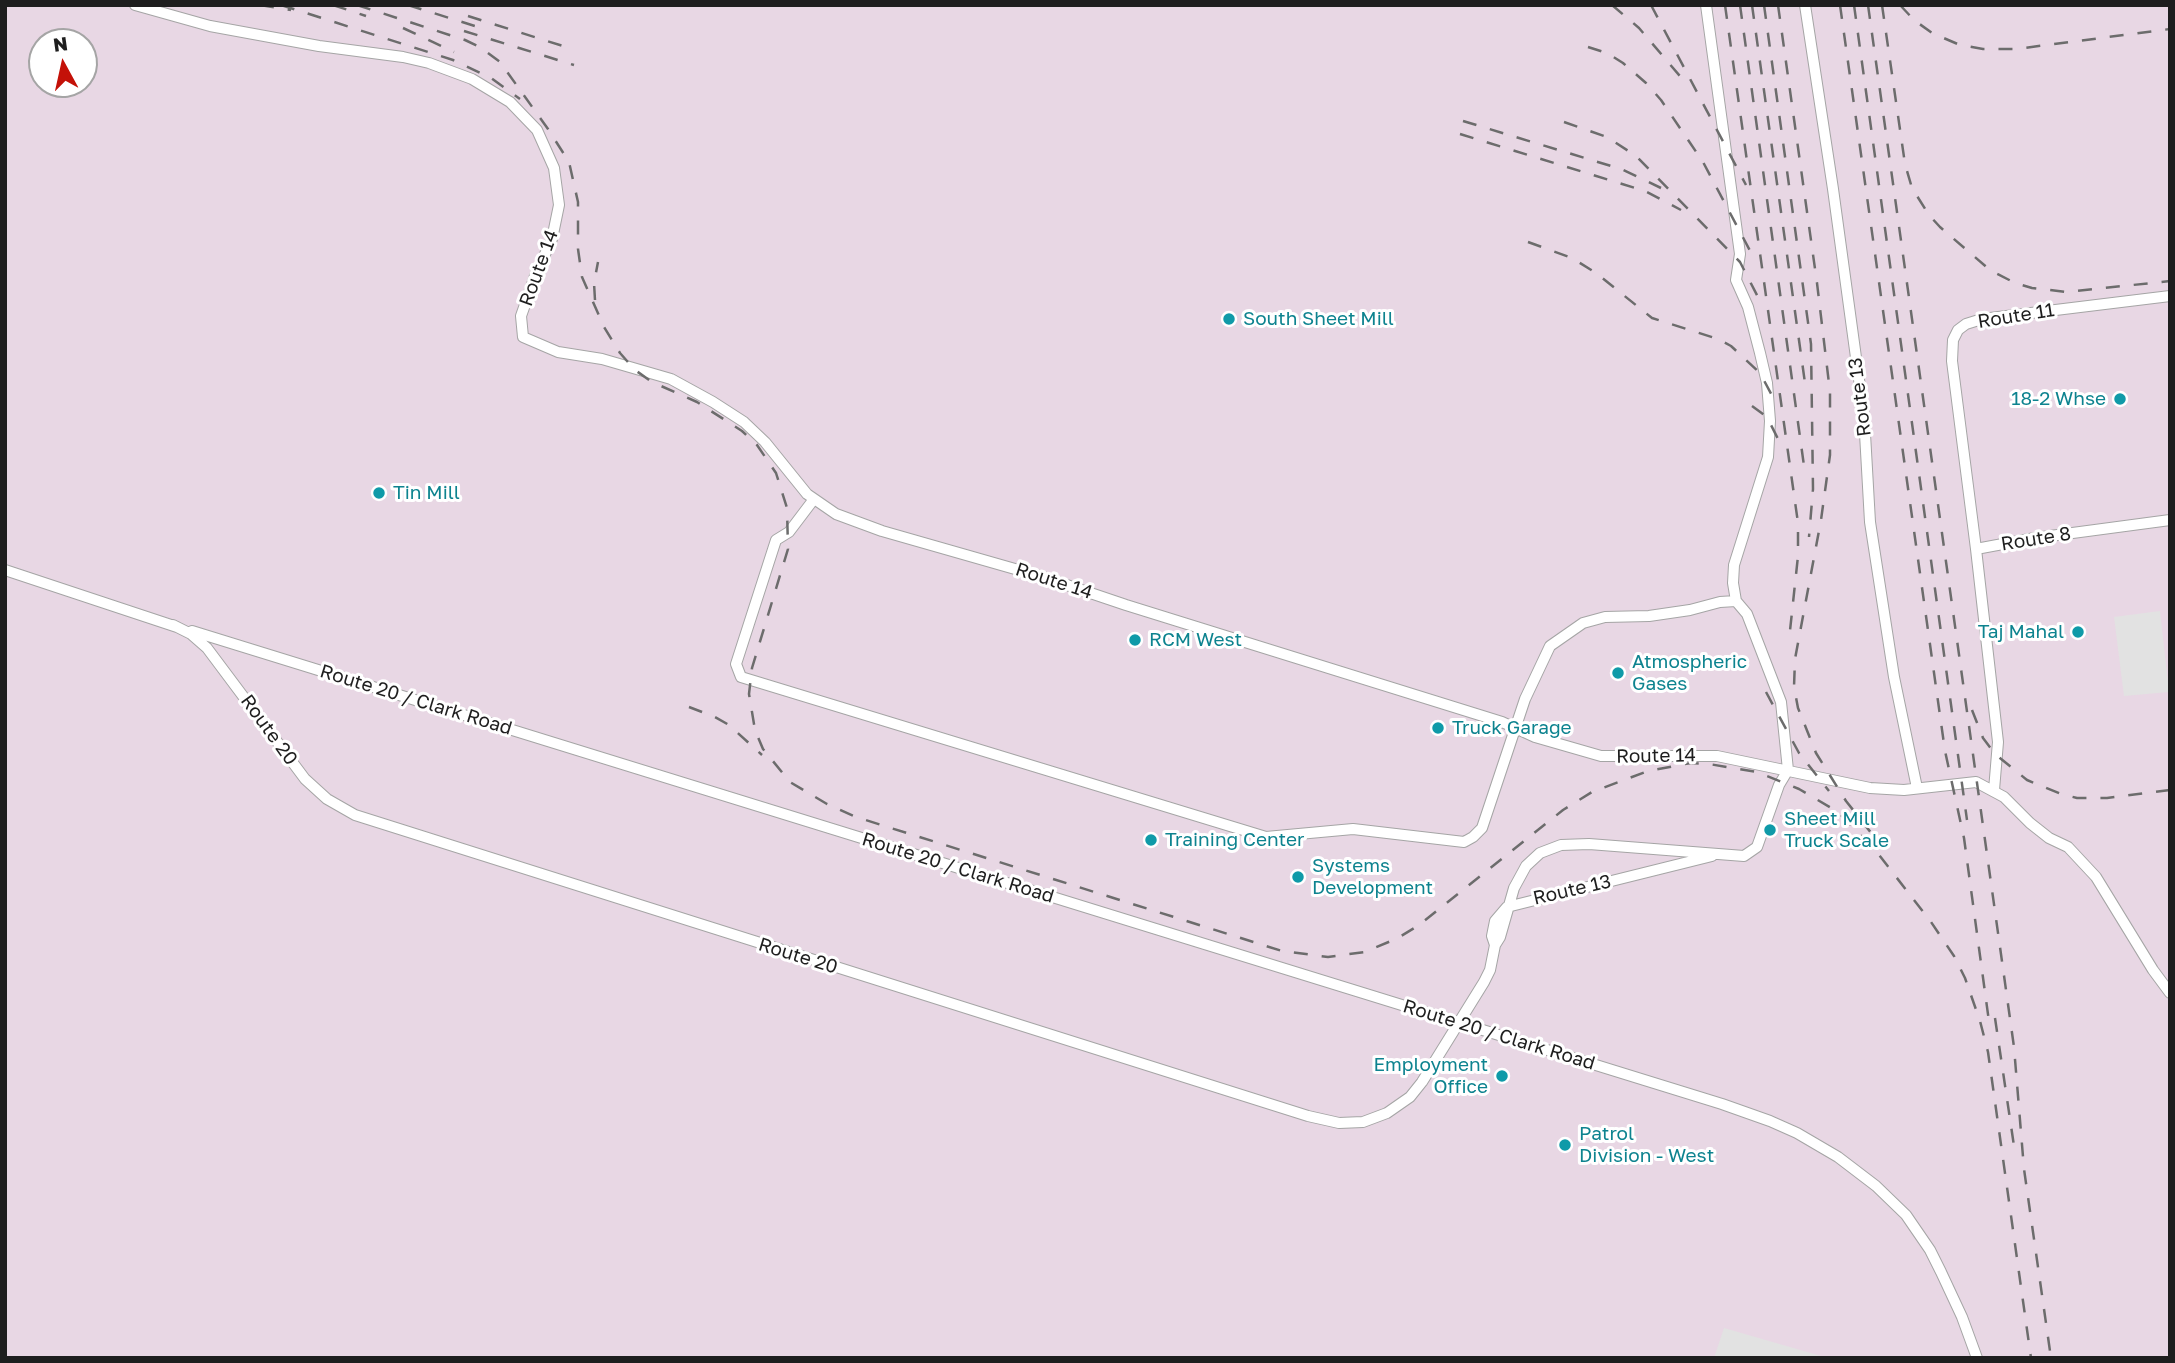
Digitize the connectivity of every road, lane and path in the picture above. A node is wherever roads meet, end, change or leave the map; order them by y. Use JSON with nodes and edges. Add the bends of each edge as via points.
{"nodes":[{"id":1,"x":135,"y":5,"type":"edge"},
{"id":2,"x":1706,"y":5,"type":"edge"},
{"id":3,"x":1805,"y":5,"type":"edge"},
{"id":4,"x":2170,"y":296,"type":"edge"},
{"id":5,"x":814,"y":499,"type":"junction"},
{"id":6,"x":2170,"y":520,"type":"edge"},
{"id":7,"x":1976,"y":549,"type":"junction"},
{"id":8,"x":5,"y":570,"type":"edge"},
{"id":9,"x":1737,"y":601,"type":"junction"},
{"id":10,"x":173,"y":625,"type":"junction"},
{"id":11,"x":1516,"y":728,"type":"junction"},
{"id":12,"x":1788,"y":770,"type":"junction"},
{"id":13,"x":1917,"y":788,"type":"junction"},
{"id":14,"x":1994,"y":790,"type":"junction"},
{"id":15,"x":1720,"y":854,"type":"junction"},
{"id":16,"x":1507,"y":907,"type":"junction"},
{"id":17,"x":2170,"y":993,"type":"edge"},
{"id":18,"x":1458,"y":1022,"type":"junction"},
{"id":19,"x":1977,"y":1358,"type":"edge"}],
"edges":[{"from":1,"to":5,"type":"street","name":"Route 14","via":[[210,26],[429,63],[472,79],[510,102],[537,130],[554,168],[559,205],[552,239],[521,316],[523,337],[558,352],[671,379],[713,402],[765,442]]},
{"from":2,"to":9,"type":"street","via":[[1740,254],[1736,279],[1760,353],[1770,421],[1768,457],[1734,565]]},
{"from":3,"to":13,"type":"street","name":"Route 13","via":[[1864,416],[1870,522]]},
{"from":4,"to":7,"type":"street","name":"Route 11","via":[[1982,319],[1958,330],[1952,361]]},
{"from":5,"to":11,"type":"street","name":"Route 14","via":[[836,514],[882,531],[1043,576]]},
{"from":5,"to":11,"type":"street","via":[[789,532],[776,540],[736,664],[741,677],[1266,837],[1353,829],[1464,842],[1482,828]]},
{"from":6,"to":7,"type":"street","name":"Route 8"},
{"from":7,"to":14,"type":"street","name":"Route 8","via":[[1998,742]]},
{"from":8,"to":10,"type":"street","name":"Route 20 / Clark Road"},
{"from":9,"to":11,"type":"street","via":[[1583,623],[1550,646]]},
{"from":9,"to":12,"type":"street","via":[[1747,614],[1782,702]]},
{"from":10,"to":18,"type":"street","name":"Route 20 / Clark Road"},
{"from":10,"to":18,"type":"street","name":"Route 20","via":[[207,648],[305,779],[355,815],[1308,1116],[1354,1123],[1394,1110],[1422,1082]]},
{"from":11,"to":12,"type":"street","name":"Route 14","via":[[1601,757],[1701,754]]},
{"from":12,"to":13,"type":"street","name":"Route 14","via":[[1870,788]]},
{"from":12,"to":15,"type":"street","name":"Route 13","via":[[1757,847],[1744,856]]},
{"from":13,"to":14,"type":"street","name":"Route 14","via":[[1976,782]]},
{"from":14,"to":17,"type":"street","via":[[2030,824],[2068,848],[2096,877]]},
{"from":15,"to":16,"type":"street","name":"Route 13"},
{"from":15,"to":16,"type":"street","name":"Route 13","via":[[1561,845],[1540,853],[1526,866]]},
{"from":16,"to":18,"type":"street","name":"Route 13","via":[[1495,921],[1490,970]]},
{"from":18,"to":19,"type":"street","name":"Route 20 / Clark Road","via":[[1770,1121],[1838,1157],[1892,1201],[1930,1250]]}]}
